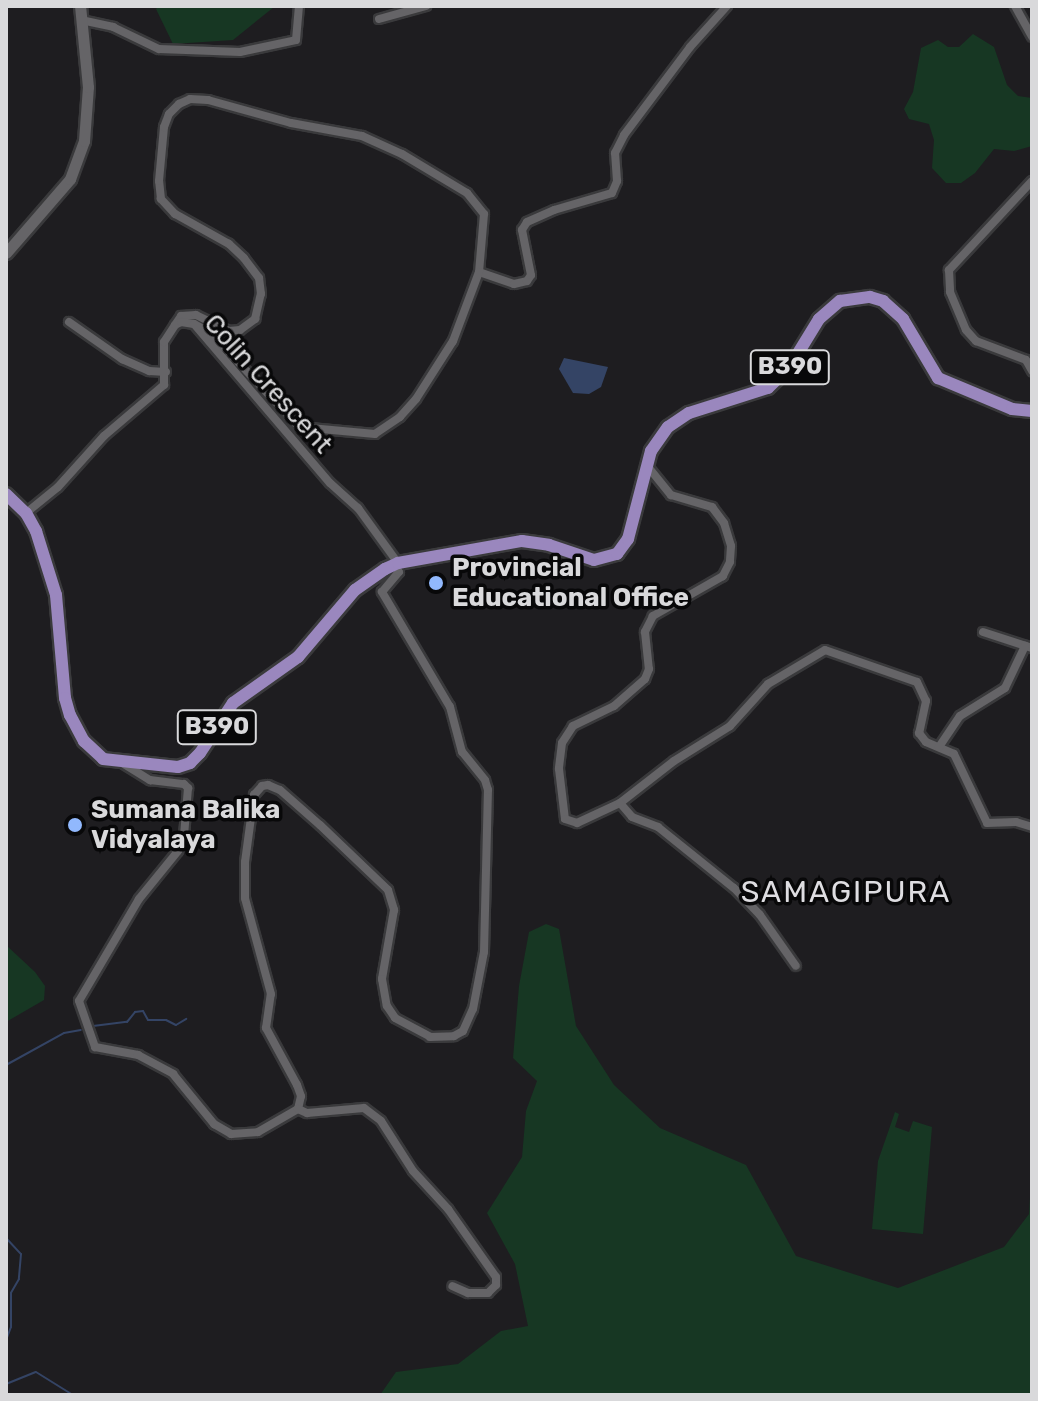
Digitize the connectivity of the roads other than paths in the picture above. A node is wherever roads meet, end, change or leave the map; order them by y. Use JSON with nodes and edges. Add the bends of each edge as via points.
{"nodes":[{"id":1,"x":80,"y":6,"type":"edge"},
{"id":2,"x":299,"y":6,"type":"edge"},
{"id":3,"x":426,"y":6,"type":"edge"},
{"id":4,"x":727,"y":6,"type":"edge"},
{"id":5,"x":1015,"y":6,"type":"edge"},
{"id":6,"x":379,"y":19,"type":"dead end"},
{"id":7,"x":81,"y":20,"type":"junction"},
{"id":8,"x":1032,"y":37,"type":"edge"},
{"id":9,"x":1032,"y":181,"type":"edge"},
{"id":10,"x":6,"y":253,"type":"edge"},
{"id":11,"x":479,"y":272,"type":"junction"},
{"id":12,"x":69,"y":322,"type":"dead end"},
{"id":13,"x":194,"y":324,"type":"junction"},
{"id":14,"x":175,"y":325,"type":"junction"},
{"id":15,"x":1032,"y":371,"type":"edge"},
{"id":16,"x":166,"y":372,"type":"junction"},
{"id":17,"x":1032,"y":411,"type":"edge"},
{"id":18,"x":649,"y":468,"type":"junction"},
{"id":19,"x":6,"y":494,"type":"edge"},
{"id":20,"x":26,"y":513,"type":"junction"},
{"id":21,"x":396,"y":564,"type":"junction"},
{"id":22,"x":983,"y":632,"type":"dead end"},
{"id":23,"x":1029,"y":647,"type":"edge"},
{"id":24,"x":939,"y":747,"type":"junction"},
{"id":25,"x":124,"y":764,"type":"junction"},
{"id":26,"x":620,"y":803,"type":"junction"},
{"id":27,"x":1032,"y":827,"type":"edge"},
{"id":28,"x":796,"y":966,"type":"dead end"},
{"id":29,"x":298,"y":1109,"type":"junction"},
{"id":30,"x":452,"y":1286,"type":"dead end"}],
"edges":[{"from":1,"to":7,"type":"street"},
{"from":2,"to":7,"type":"street","via":[[296,40],[240,52],[159,49],[113,27]]},
{"from":3,"to":6,"type":"street"},
{"from":4,"to":11,"type":"street","via":[[624,135],[615,153],[617,181],[612,193],[527,222],[522,230],[531,275],[527,281],[514,284]]},
{"from":5,"to":8,"type":"street"},
{"from":7,"to":10,"type":"street","via":[[88,87],[84,141],[70,179]]},
{"from":9,"to":15,"type":"street","via":[[949,270],[950,292],[966,330],[976,341],[1026,360]]},
{"from":11,"to":13,"type":"street","via":[[453,341],[416,399],[375,434],[299,427],[211,333]]},
{"from":11,"to":14,"type":"street","via":[[484,214],[467,193],[428,169],[362,136],[190,99],[169,114],[164,127],[161,199],[175,214],[244,258],[259,278],[261,294],[255,319],[240,330],[229,331],[196,315],[181,316]]},
{"from":12,"to":16,"type":"street","via":[[122,359]]},
{"from":13,"to":14,"type":"street","name":"Colin Crescent"},
{"from":13,"to":21,"type":"street","name":"Colin Crescent","via":[[330,483],[358,508]]},
{"from":14,"to":16,"type":"street","name":"Colin Crescent","via":[[164,342]]},
{"from":16,"to":20,"type":"street","via":[[164,385]]},
{"from":17,"to":18,"type":"main road","number":"B390","via":[[1012,409],[947,384],[929,368],[893,308],[870,297],[851,298],[819,319],[789,368],[768,388],[689,413],[668,427],[651,451]]},
{"from":18,"to":21,"type":"main road","number":"B390","via":[[628,539],[608,559],[522,541]]},
{"from":18,"to":26,"type":"street","via":[[671,495],[712,507],[724,523],[730,562],[723,576],[653,616],[645,632],[645,679],[614,706],[573,726],[562,743],[559,769],[565,819],[577,823]]},
{"from":19,"to":20,"type":"main road","number":"B390"},
{"from":20,"to":25,"type":"main road","number":"B390","via":[[56,595],[70,715],[84,741],[103,759]]},
{"from":21,"to":25,"type":"main road","number":"B390","via":[[355,590],[298,657],[233,703],[190,763],[167,768]]},
{"from":21,"to":29,"type":"street","via":[[399,572],[385,585],[385,595],[450,707],[462,752],[488,790],[484,952],[473,1009],[463,1031],[443,1038],[411,1030],[387,1006],[382,979],[394,910],[388,890],[280,790],[262,786],[254,795],[245,898],[271,994],[266,1028],[297,1085]]},
{"from":22,"to":23,"type":"street"},
{"from":23,"to":24,"type":"street","via":[[1005,688],[960,716]]},
{"from":24,"to":26,"type":"street","via":[[919,733],[926,701],[917,682],[825,650],[768,684],[730,726]]},
{"from":24,"to":27,"type":"street","via":[[954,754],[987,823]]},
{"from":25,"to":29,"type":"street","via":[[150,780],[188,788],[184,836],[139,899],[79,1001],[95,1047],[138,1055],[173,1074],[214,1124],[231,1134],[258,1132]]},
{"from":26,"to":28,"type":"street","via":[[632,817],[658,827],[734,888]]},
{"from":29,"to":30,"type":"street","via":[[307,1113],[364,1108],[381,1121],[496,1277],[488,1293]]}]}
